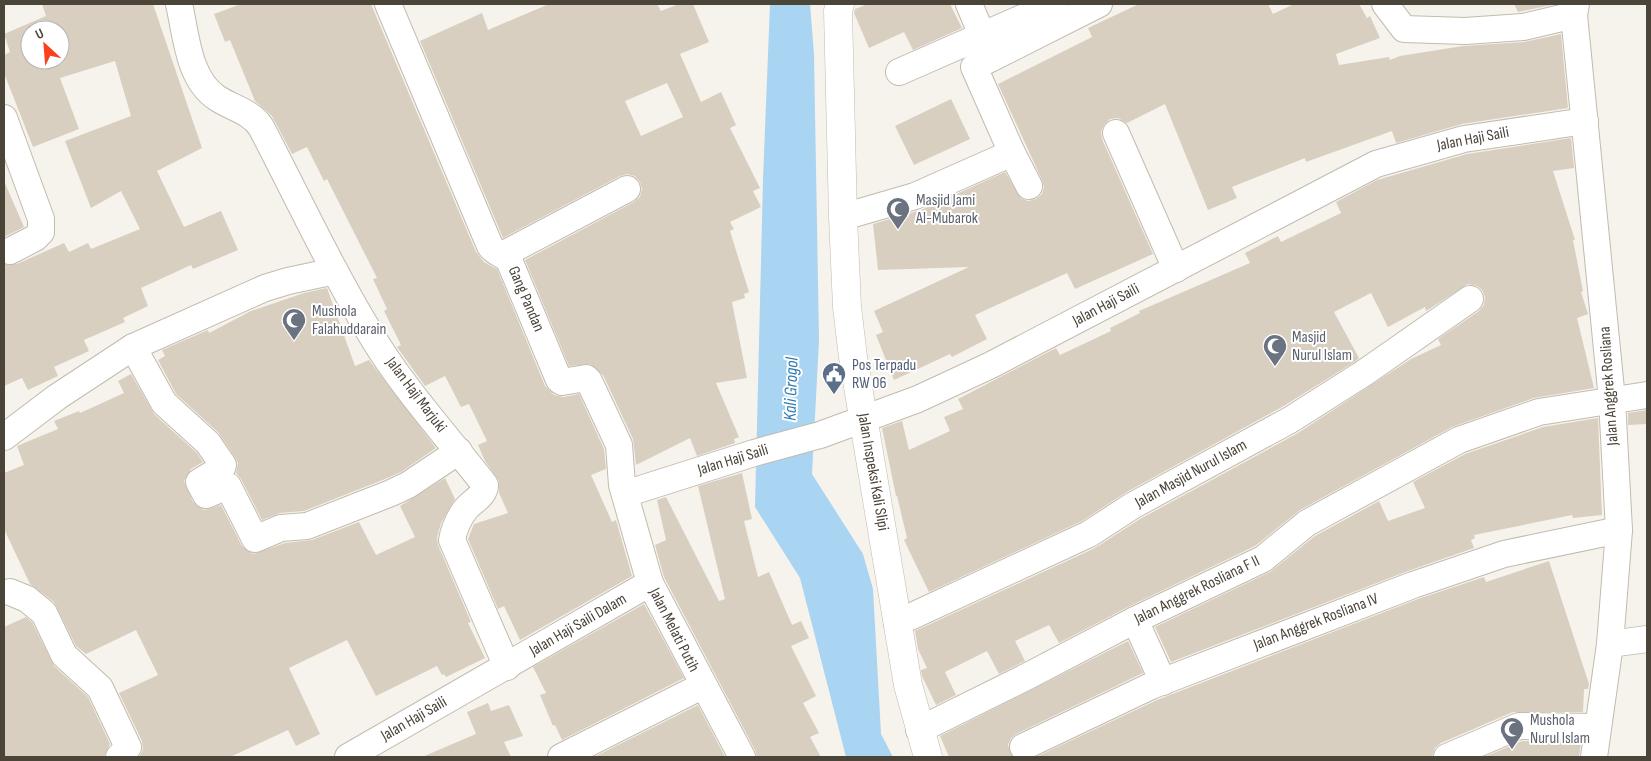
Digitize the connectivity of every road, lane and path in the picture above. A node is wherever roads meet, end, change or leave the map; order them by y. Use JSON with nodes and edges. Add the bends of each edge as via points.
{"nodes":[{"id":1,"x":179,"y":4,"type":"edge"},
{"id":2,"x":388,"y":4,"type":"edge"},
{"id":3,"x":840,"y":4,"type":"edge"},
{"id":4,"x":969,"y":4,"type":"edge"},
{"id":5,"x":1054,"y":4,"type":"edge"},
{"id":6,"x":1099,"y":4,"type":"edge"},
{"id":7,"x":1385,"y":4,"type":"edge"},
{"id":8,"x":1575,"y":9,"type":"edge"},
{"id":9,"x":982,"y":36,"type":"junction"},
{"id":10,"x":899,"y":72,"type":"dead end"},
{"id":11,"x":4,"y":118,"type":"edge"},
{"id":12,"x":1585,"y":121,"type":"junction"},
{"id":13,"x":1116,"y":133,"type":"dead end"},
{"id":14,"x":1012,"y":153,"type":"junction"},
{"id":15,"x":1030,"y":186,"type":"dead end"},
{"id":16,"x":627,"y":189,"type":"dead end"},
{"id":17,"x":843,"y":217,"type":"junction"},
{"id":18,"x":10,"y":251,"type":"dead end"},
{"id":19,"x":504,"y":254,"type":"junction"},
{"id":20,"x":1176,"y":269,"type":"junction"},
{"id":21,"x":335,"y":271,"type":"junction"},
{"id":22,"x":1470,"y":299,"type":"dead end"},
{"id":23,"x":133,"y":347,"type":"junction"},
{"id":24,"x":1647,"y":395,"type":"edge"},
{"id":25,"x":1612,"y":400,"type":"junction"},
{"id":26,"x":864,"y":418,"type":"junction"},
{"id":27,"x":4,"y":437,"type":"edge"},
{"id":28,"x":459,"y":450,"type":"junction"},
{"id":29,"x":625,"y":494,"type":"junction"},
{"id":30,"x":1619,"y":530,"type":"junction"},
{"id":31,"x":650,"y":583,"type":"junction"},
{"id":32,"x":6,"y":589,"type":"edge"},
{"id":33,"x":1135,"y":620,"type":"junction"},
{"id":34,"x":897,"y":623,"type":"junction"},
{"id":35,"x":1647,"y":638,"type":"edge"},
{"id":36,"x":1610,"y":644,"type":"junction"},
{"id":37,"x":507,"y":666,"type":"junction"},
{"id":38,"x":1163,"y":682,"type":"junction"},
{"id":39,"x":702,"y":686,"type":"junction"},
{"id":40,"x":1597,"y":727,"type":"junction"},
{"id":41,"x":919,"y":730,"type":"junction"},
{"id":42,"x":1023,"y":747,"type":"dead end"},
{"id":43,"x":119,"y":757,"type":"edge"},
{"id":44,"x":348,"y":757,"type":"edge"},
{"id":45,"x":561,"y":757,"type":"edge"},
{"id":46,"x":742,"y":757,"type":"edge"},
{"id":47,"x":928,"y":757,"type":"edge"},
{"id":48,"x":1446,"y":757,"type":"edge"},
{"id":49,"x":1594,"y":757,"type":"edge"}],
"edges":[{"from":1,"to":21,"type":"street","name":"Jalan Haji Marjuki","via":[[192,60],[201,82],[216,97],[249,114],[261,127]]},
{"from":2,"to":19,"type":"street","name":"Gang Pandan","via":[[490,246]]},
{"from":3,"to":17,"type":"street","name":"Jalan Inspeksi Kali Slipi"},
{"from":4,"to":9,"type":"street"},
{"from":5,"to":9,"type":"street"},
{"from":6,"to":14,"type":"street","via":[[974,67]]},
{"from":7,"to":8,"type":"street","name":"Jalan Anggrek Rosliana","via":[[1404,29],[1465,31],[1523,27]]},
{"from":8,"to":12,"type":"street","name":"Jalan Anggrek Rosliana"},
{"from":9,"to":10,"type":"street"},
{"from":11,"to":18,"type":"street","via":[[41,219],[41,232]]},
{"from":12,"to":20,"type":"street","name":"Jalan Haji Saili","via":[[1464,139],[1376,164]]},
{"from":12,"to":25,"type":"street","name":"Jalan Anggrek Rosliana"},
{"from":13,"to":20,"type":"street"},
{"from":14,"to":15,"type":"street"},
{"from":14,"to":17,"type":"street","via":[[915,196]]},
{"from":16,"to":19,"type":"street"},
{"from":17,"to":26,"type":"street","name":"Jalan Inspeksi Kali Slipi","via":[[847,308]]},
{"from":19,"to":29,"type":"street","name":"Gang Pandan","via":[[559,380],[586,378],[589,381],[618,445]]},
{"from":20,"to":26,"type":"street","name":"Jalan Haji Saili","via":[[991,366],[918,399]]},
{"from":21,"to":23,"type":"street","via":[[265,288]]},
{"from":21,"to":28,"type":"street","name":"Jalan Haji Marjuki","via":[[370,334],[402,380]]},
{"from":22,"to":34,"type":"street","name":"Jalan Masjid Nurul Islam","via":[[1290,420],[1132,506],[1089,534]]},
{"from":23,"to":27,"type":"street"},
{"from":23,"to":28,"type":"street","via":[[164,403],[208,443],[223,465],[200,482],[206,495],[228,486],[255,539],[282,528],[307,526],[391,493]]},
{"from":24,"to":25,"type":"street","name":"Jalan Anggrek Rosliana F II"},
{"from":25,"to":30,"type":"street","name":"Jalan Anggrek Rosliana"},
{"from":25,"to":33,"type":"street","name":"Jalan Anggrek Rosliana F II","via":[[1539,412],[1459,440],[1307,523],[1263,559]]},
{"from":26,"to":29,"type":"street","name":"Jalan Haji Saili"},
{"from":26,"to":34,"type":"street","name":"Jalan Inspeksi Kali Slipi"},
{"from":28,"to":37,"type":"street","name":"Jalan Haji Marjuki","via":[[485,489],[465,510],[453,531],[452,540]]},
{"from":29,"to":31,"type":"street","name":"Jalan Melati Putih"},
{"from":30,"to":36,"type":"street","name":"Jalan Anggrek Rosliana"},
{"from":30,"to":38,"type":"street","name":"Jalan Anggrek Rosliana IV","via":[[1504,554],[1413,585]]},
{"from":31,"to":37,"type":"street","name":"Jalan Haji Saili Dalam"},
{"from":31,"to":39,"type":"street","name":"Jalan Melati Putih"},
{"from":32,"to":43,"type":"street","via":[[27,598],[44,613],[64,655],[100,688],[128,747]]},
{"from":33,"to":38,"type":"street"},
{"from":33,"to":41,"type":"street","name":"Jalan Anggrek Rosliana F II"},
{"from":34,"to":41,"type":"street","name":"Jalan Inspeksi Kali Slipi"},
{"from":35,"to":36,"type":"street"},
{"from":36,"to":40,"type":"street","name":"Jalan Anggrek Rosliana"},
{"from":37,"to":44,"type":"street","name":"Jalan Haji Saili"},
{"from":38,"to":42,"type":"street","name":"Jalan Anggrek Rosliana IV"},
{"from":39,"to":45,"type":"street"},
{"from":39,"to":46,"type":"street","name":"Jalan Melati Putih"},
{"from":40,"to":48,"type":"street","via":[[1519,726]]},
{"from":40,"to":49,"type":"street","name":"Jalan Anggrek Rosliana"},
{"from":41,"to":47,"type":"street","name":"Jalan Inspeksi Kali Slipi"}]}
